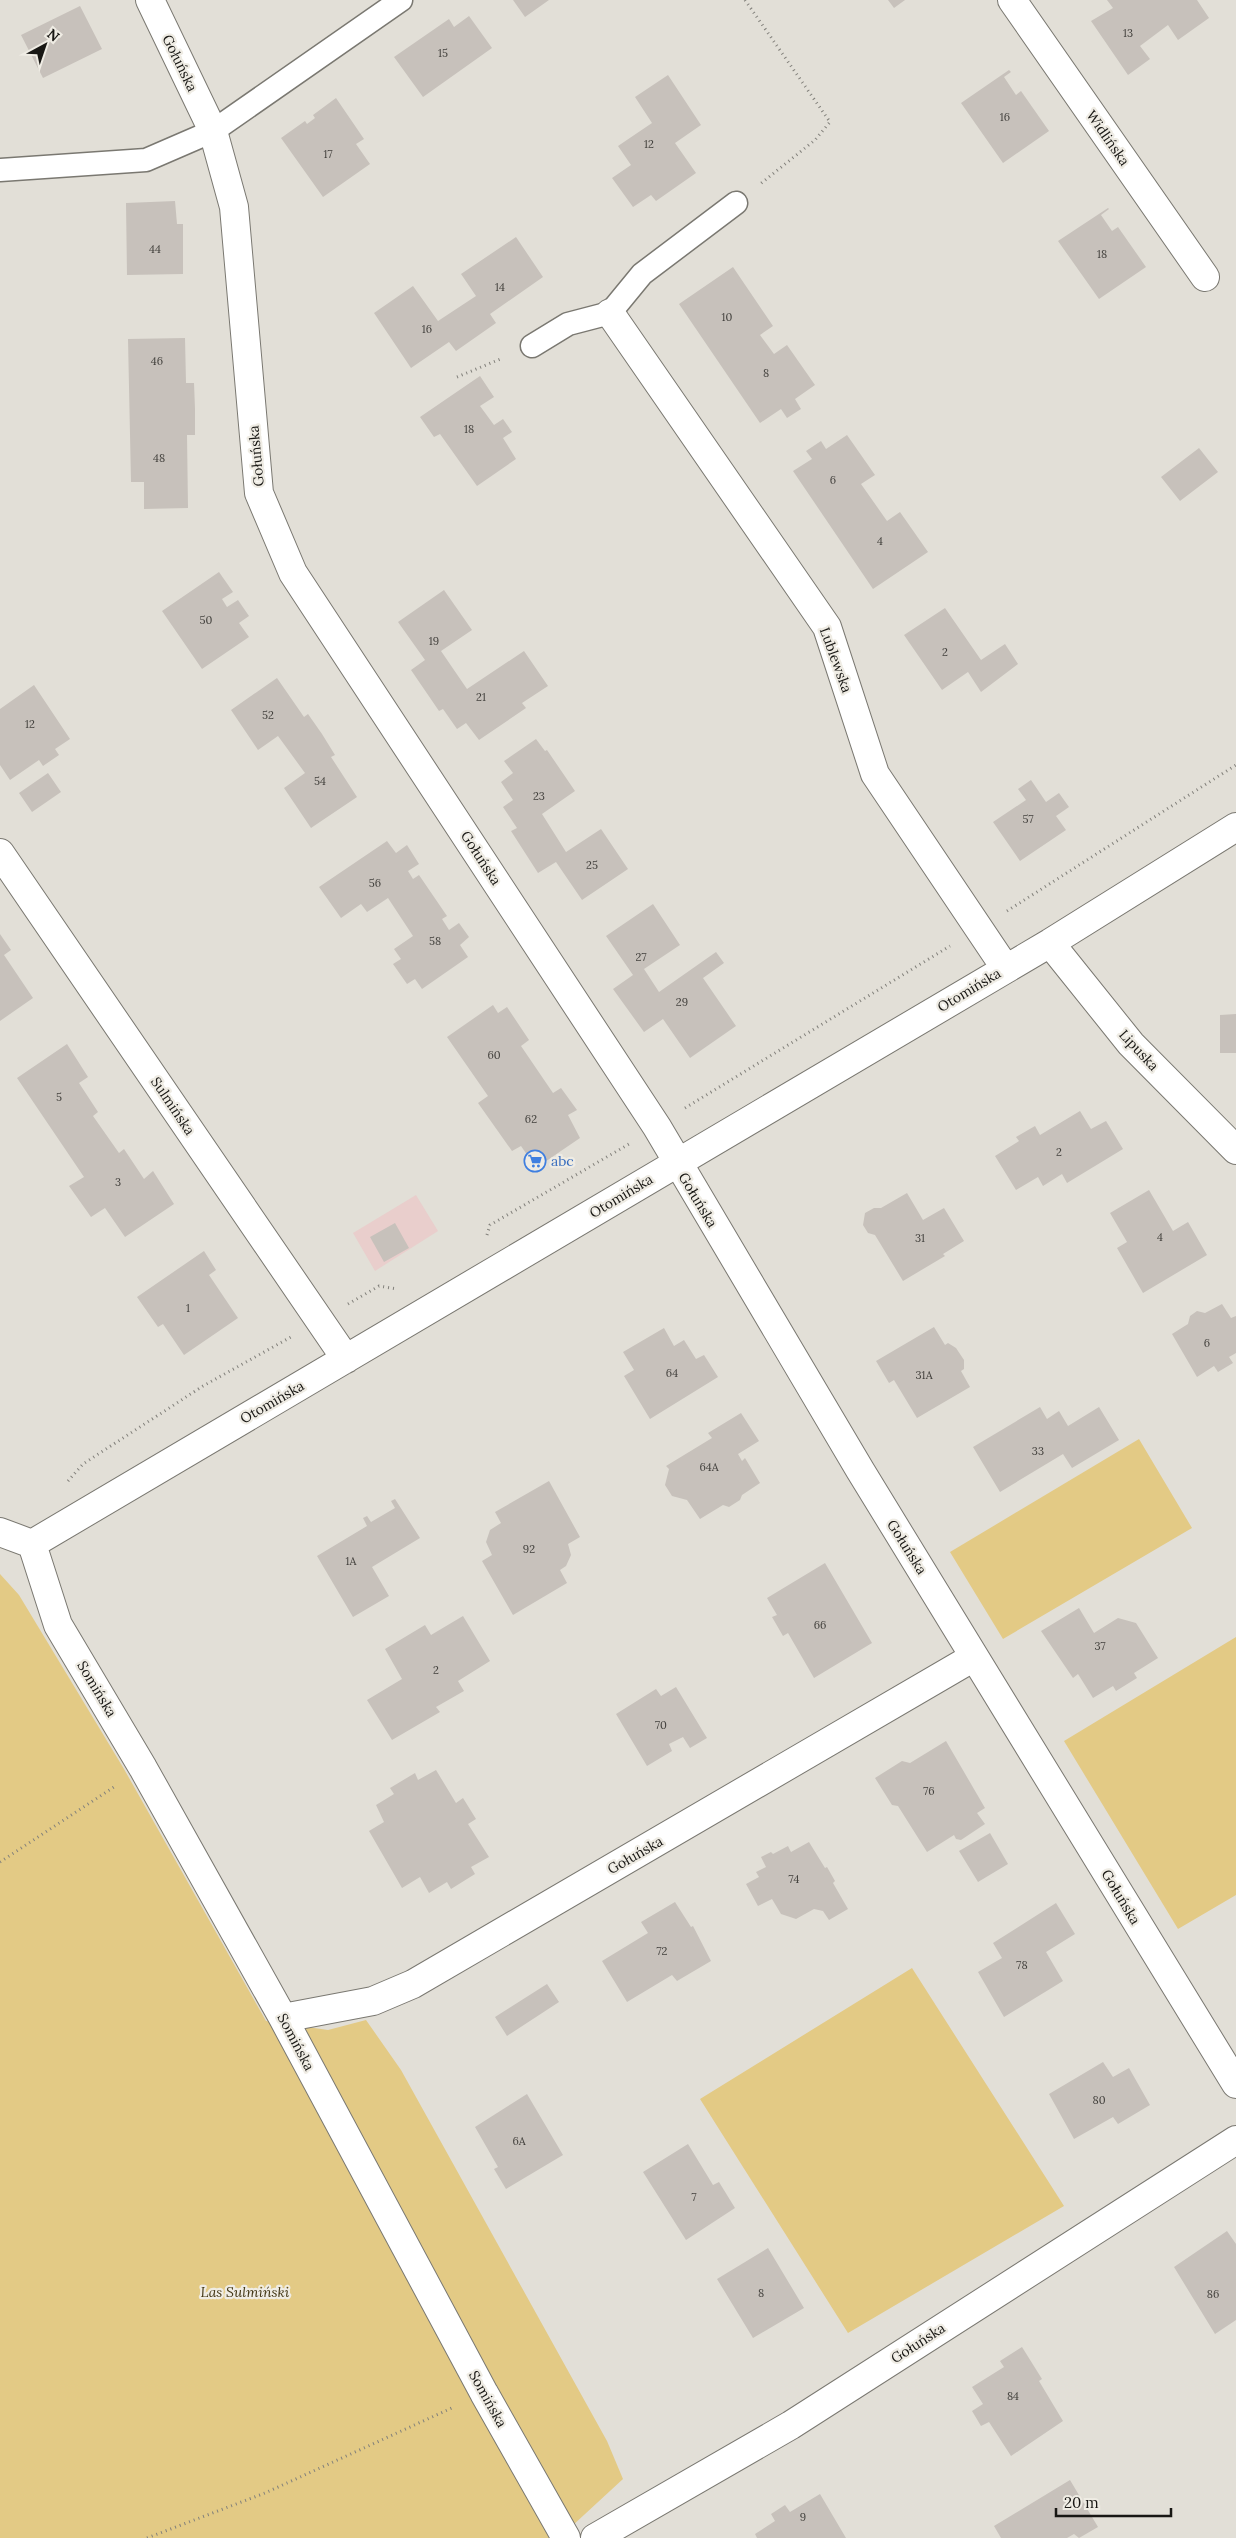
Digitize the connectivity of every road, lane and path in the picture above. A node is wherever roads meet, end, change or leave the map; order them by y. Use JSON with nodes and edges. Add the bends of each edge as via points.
{"nodes":[{"id":1,"x":150,"y":0,"type":"edge"},
{"id":2,"x":401,"y":0,"type":"edge"},
{"id":3,"x":745,"y":0,"type":"edge"},
{"id":4,"x":1012,"y":0,"type":"edge"},
{"id":5,"x":213,"y":131,"type":"junction"},
{"id":6,"x":0,"y":170,"type":"edge"},
{"id":7,"x":736,"y":203,"type":"joint"},
{"id":8,"x":1205,"y":277,"type":"dead end"},
{"id":9,"x":610,"y":313,"type":"junction"},
{"id":10,"x":532,"y":346,"type":"joint"},
{"id":11,"x":457,"y":377,"type":"dead end"},
{"id":12,"x":1236,"y":828,"type":"edge"},
{"id":13,"x":0,"y":853,"type":"edge"},
{"id":14,"x":1050,"y":942,"type":"junction"},
{"id":15,"x":1006,"y":969,"type":"junction"},
{"id":16,"x":1236,"y":1150,"type":"edge"},
{"id":17,"x":676,"y":1163,"type":"junction"},
{"id":18,"x":346,"y":1359,"type":"junction"},
{"id":19,"x":0,"y":1532,"type":"edge"},
{"id":20,"x":32,"y":1544,"type":"junction"},
{"id":21,"x":974,"y":1658,"type":"junction"},
{"id":22,"x":143,"y":1768,"type":"junction"},
{"id":23,"x":0,"y":1862,"type":"edge"},
{"id":24,"x":283,"y":2018,"type":"junction"},
{"id":25,"x":1236,"y":2084,"type":"edge"},
{"id":26,"x":1236,"y":2140,"type":"edge"},
{"id":27,"x":484,"y":2393,"type":"junction"},
{"id":28,"x":147,"y":2538,"type":"edge"},
{"id":29,"x":566,"y":2538,"type":"edge"},
{"id":30,"x":595,"y":2538,"type":"edge"}],
"edges":[{"from":1,"to":5,"type":"street","name":"Gołuńska"},
{"from":2,"to":5,"type":"lane"},
{"from":3,"to":7,"type":"path","via":[[830,122],[816,140]]},
{"from":4,"to":8,"type":"street","name":"Widlińska"},
{"from":5,"to":6,"type":"lane","via":[[146,160]]},
{"from":5,"to":17,"type":"street","name":"Gołuńska","via":[[234,207],[259,493],[293,573],[652,1118]]},
{"from":7,"to":9,"type":"lane","via":[[642,274]]},
{"from":9,"to":10,"type":"lane","via":[[568,324]]},
{"from":9,"to":15,"type":"street","name":"Lublewska","via":[[827,627],[875,774]]},
{"from":10,"to":11,"type":"path"},
{"from":12,"to":14,"type":"street","name":"Otomińska"},
{"from":13,"to":18,"type":"street","name":"Sulmińska"},
{"from":14,"to":15,"type":"street","name":"Otomińska"},
{"from":14,"to":16,"type":"street","name":"Lipuska","via":[[1131,1044]]},
{"from":15,"to":17,"type":"street","name":"Otomińska"},
{"from":17,"to":18,"type":"street","name":"Otomińska"},
{"from":17,"to":21,"type":"street","name":"Gołuńska"},
{"from":18,"to":20,"type":"street","name":"Otomińska"},
{"from":19,"to":20,"type":"street"},
{"from":20,"to":22,"type":"street","name":"Somińska","via":[[58,1625]]},
{"from":21,"to":24,"type":"street","name":"Gołuńska","via":[[413,1984],[373,2001]]},
{"from":21,"to":25,"type":"street","name":"Gołuńska"},
{"from":22,"to":23,"type":"path"},
{"from":22,"to":24,"type":"street","name":"Somińska"},
{"from":24,"to":27,"type":"street","name":"Somińska"},
{"from":26,"to":30,"type":"street","name":"Gołuńska","via":[[791,2425]]},
{"from":27,"to":28,"type":"path","via":[[265,2492]]},
{"from":27,"to":29,"type":"street","name":"Somińska"}]}
